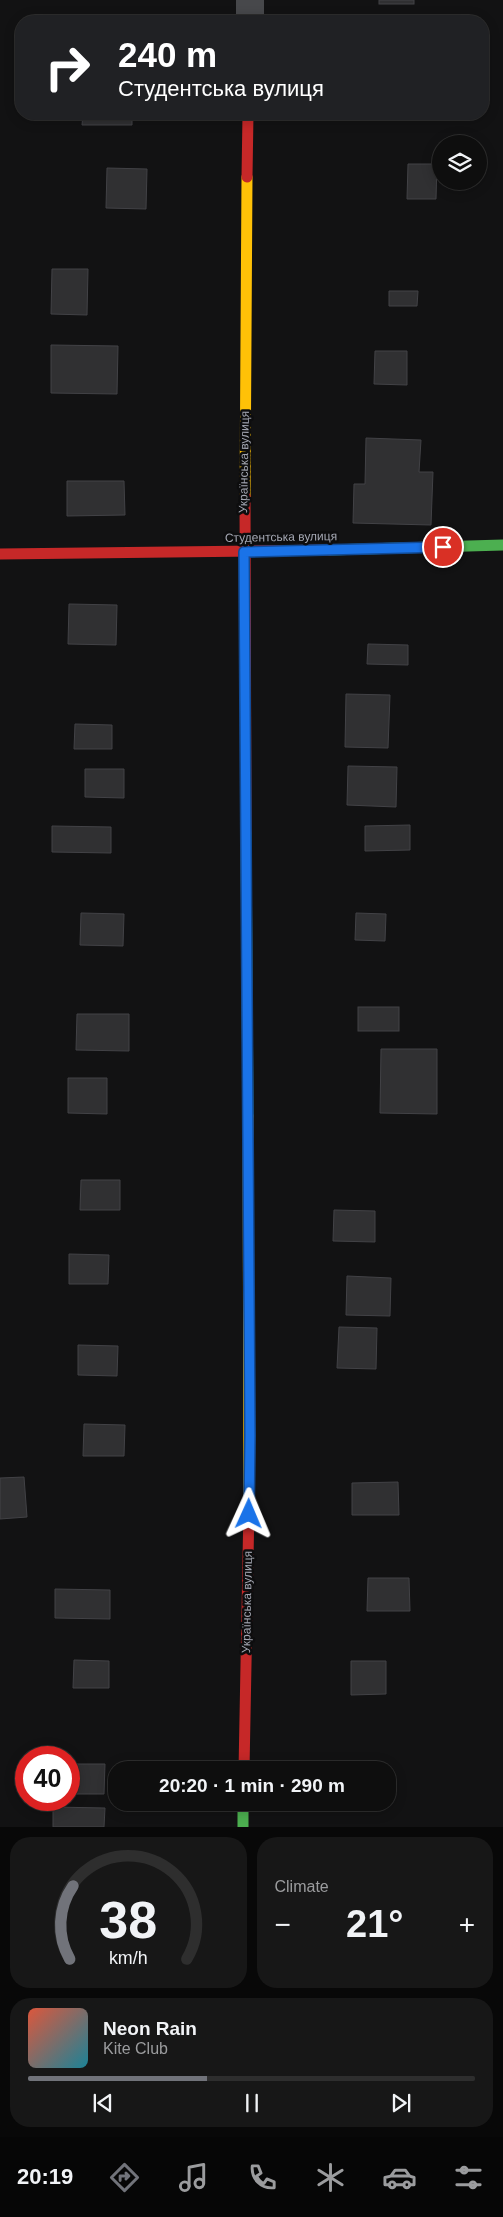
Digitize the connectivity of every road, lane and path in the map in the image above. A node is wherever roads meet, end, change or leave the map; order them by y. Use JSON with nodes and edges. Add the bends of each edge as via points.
{"nodes":[{"id":1,"x":250,"y":0,"type":"edge"},
{"id":2,"x":250,"y":15,"type":"edge"},
{"id":3,"x":248,"y":120,"type":"edge"},
{"id":4,"x":503,"y":545,"type":"edge"},
{"id":5,"x":244,"y":552,"type":"junction"},
{"id":6,"x":0,"y":554,"type":"edge"},
{"id":7,"x":244,"y":1761,"type":"edge"},
{"id":8,"x":243,"y":1811,"type":"edge"},
{"id":9,"x":243,"y":1827,"type":"edge"}],
"edges":[{"from":1,"to":2,"type":"street"},
{"from":3,"to":5,"type":"street","name":"Українська вулиця"},
{"from":4,"to":5,"type":"street","name":"Студентська вулиця"},
{"from":5,"to":6,"type":"street","name":"Студентська вулиця"},
{"from":5,"to":7,"type":"street","name":"Українська вулиця","via":[[250,1435]]},
{"from":8,"to":9,"type":"street"}]}
